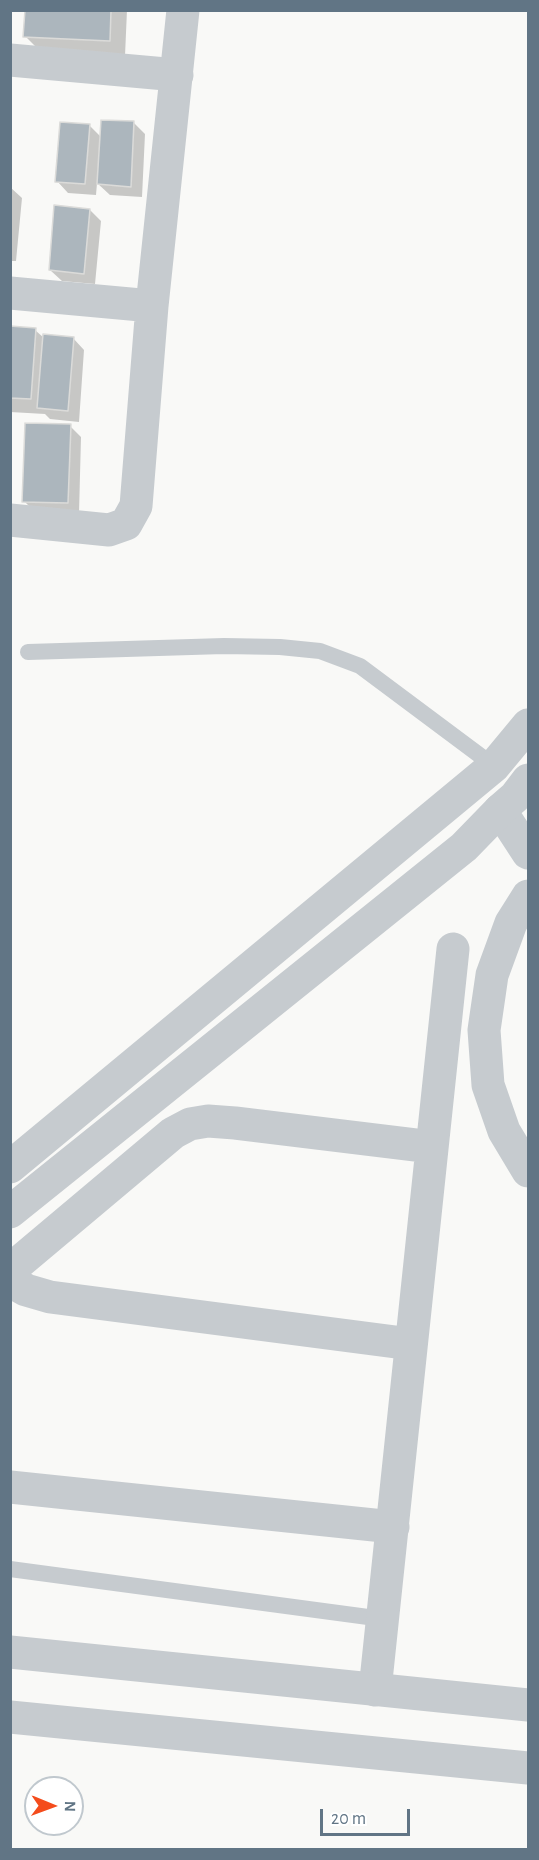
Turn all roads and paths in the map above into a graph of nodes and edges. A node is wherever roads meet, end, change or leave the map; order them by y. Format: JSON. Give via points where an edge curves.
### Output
{"nodes":[{"id":1,"x":183,"y":10,"type":"edge"},
{"id":2,"x":10,"y":60,"type":"edge"},
{"id":3,"x":177,"y":75,"type":"junction"},
{"id":4,"x":10,"y":293,"type":"edge"},
{"id":5,"x":152,"y":306,"type":"junction"},
{"id":6,"x":10,"y":520,"type":"edge"},
{"id":7,"x":28,"y":652,"type":"dead end"},
{"id":8,"x":528,"y":724,"type":"edge"},
{"id":9,"x":494,"y":766,"type":"junction"},
{"id":10,"x":528,"y":780,"type":"edge"},
{"id":11,"x":500,"y":810,"type":"junction"},
{"id":12,"x":528,"y":853,"type":"edge"},
{"id":13,"x":528,"y":896,"type":"edge"},
{"id":14,"x":453,"y":949,"type":"dead end"},
{"id":15,"x":432,"y":1147,"type":"junction"},
{"id":16,"x":10,"y":1167,"type":"edge"},
{"id":17,"x":528,"y":1171,"type":"edge"},
{"id":18,"x":10,"y":1212,"type":"edge"},
{"id":19,"x":10,"y":1270,"type":"edge"},
{"id":20,"x":10,"y":1281,"type":"edge"},
{"id":21,"x":411,"y":1344,"type":"junction"},
{"id":22,"x":10,"y":1487,"type":"edge"},
{"id":23,"x":393,"y":1527,"type":"junction"},
{"id":24,"x":10,"y":1569,"type":"edge"},
{"id":25,"x":383,"y":1619,"type":"junction"},
{"id":26,"x":10,"y":1652,"type":"edge"},
{"id":27,"x":375,"y":1690,"type":"junction"},
{"id":28,"x":528,"y":1705,"type":"edge"},
{"id":29,"x":10,"y":1717,"type":"edge"},
{"id":30,"x":528,"y":1768,"type":"edge"}],
"edges":[{"from":1,"to":3,"type":"street"},
{"from":2,"to":3,"type":"street"},
{"from":3,"to":5,"type":"street"},
{"from":4,"to":5,"type":"street"},
{"from":5,"to":6,"type":"street","via":[[136,506],[126,524],[109,530]]},
{"from":7,"to":9,"type":"lane","via":[[224,646],[320,651],[360,666]]},
{"from":8,"to":9,"type":"street"},
{"from":9,"to":16,"type":"street"},
{"from":10,"to":11,"type":"street"},
{"from":11,"to":12,"type":"street"},
{"from":11,"to":18,"type":"street","via":[[464,847]]},
{"from":13,"to":17,"type":"street","via":[[511,923],[492,975],[484,1030],[488,1085],[504,1131]]},
{"from":14,"to":15,"type":"street"},
{"from":15,"to":19,"type":"street","via":[[235,1123],[190,1124],[173,1133]]},
{"from":15,"to":21,"type":"street"},
{"from":20,"to":21,"type":"street","via":[[50,1297]]},
{"from":21,"to":23,"type":"street"},
{"from":22,"to":23,"type":"street"},
{"from":23,"to":25,"type":"street"},
{"from":24,"to":25,"type":"lane"},
{"from":25,"to":27,"type":"street"},
{"from":26,"to":27,"type":"street"},
{"from":27,"to":28,"type":"street"},
{"from":29,"to":30,"type":"street"}]}
